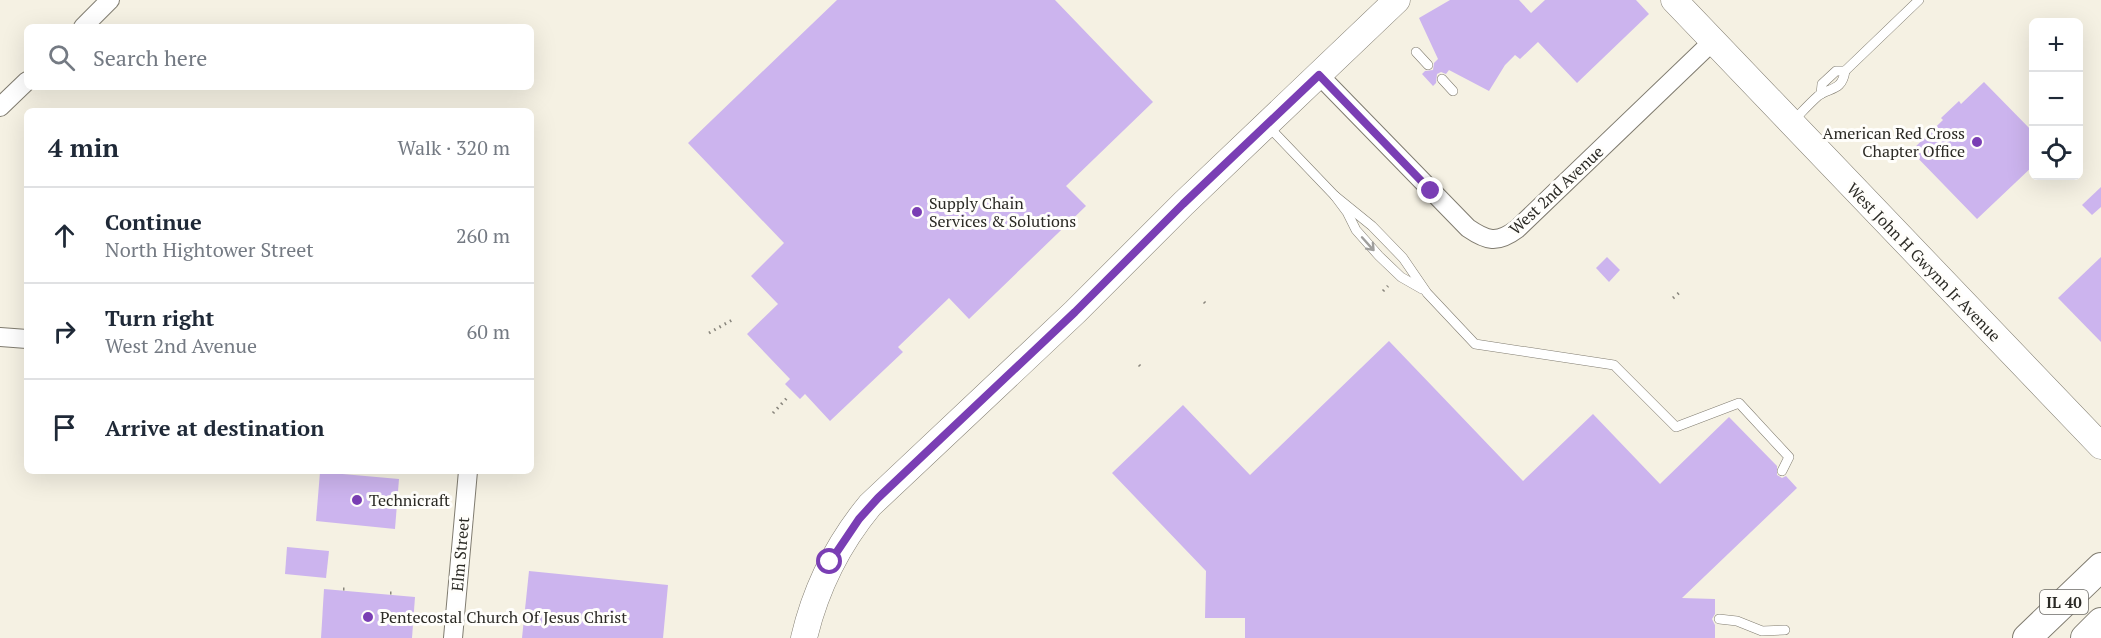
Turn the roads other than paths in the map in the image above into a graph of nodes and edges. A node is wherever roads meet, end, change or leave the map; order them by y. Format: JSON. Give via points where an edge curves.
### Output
{"nodes":[{"id":1,"x":110,"y":0,"type":"edge"},
{"id":2,"x":1397,"y":0,"type":"edge"},
{"id":3,"x":1674,"y":0,"type":"edge"},
{"id":4,"x":1919,"y":0,"type":"edge"},
{"id":5,"x":85,"y":24,"type":"edge"},
{"id":6,"x":1713,"y":42,"type":"junction"},
{"id":7,"x":1416,"y":52,"type":"dead end"},
{"id":8,"x":1428,"y":65,"type":"dead end"},
{"id":9,"x":1319,"y":75,"type":"junction"},
{"id":10,"x":1442,"y":79,"type":"dead end"},
{"id":11,"x":24,"y":84,"type":"edge"},
{"id":12,"x":1453,"y":91,"type":"dead end"},
{"id":13,"x":0,"y":107,"type":"edge"},
{"id":14,"x":1791,"y":123,"type":"junction"},
{"id":15,"x":1267,"y":124,"type":"junction"},
{"id":16,"x":1335,"y":196,"type":"junction"},
{"id":17,"x":1427,"y":293,"type":"junction"},
{"id":18,"x":0,"y":337,"type":"edge"},
{"id":19,"x":24,"y":339,"type":"edge"},
{"id":20,"x":2101,"y":446,"type":"edge"},
{"id":21,"x":1782,"y":471,"type":"dead end"},
{"id":22,"x":468,"y":474,"type":"edge"},
{"id":23,"x":2101,"y":567,"type":"edge"},
{"id":24,"x":1719,"y":619,"type":"dead end"},
{"id":25,"x":2101,"y":623,"type":"edge"},
{"id":26,"x":2031,"y":634,"type":"edge"},
{"id":27,"x":453,"y":638,"type":"edge"},
{"id":28,"x":804,"y":638,"type":"edge"},
{"id":29,"x":1776,"y":638,"type":"edge"},
{"id":30,"x":2085,"y":638,"type":"edge"},
{"id":31,"x":2090,"y":638,"type":"edge"}],
"edges":[{"from":1,"to":5,"type":"street"},
{"from":2,"to":9,"type":"street"},
{"from":3,"to":6,"type":"street","name":"West John H Gwynn Jr Avenue"},
{"from":4,"to":14,"type":"lane","via":[[1845,71],[1836,71],[1822,84],[1821,94]]},
{"from":6,"to":9,"type":"street","name":"West 2nd Avenue","via":[[1517,229],[1496,240],[1483,238],[1467,228]]},
{"from":6,"to":14,"type":"street","name":"West John H Gwynn Jr Avenue"},
{"from":7,"to":8,"type":"lane"},
{"from":9,"to":15,"type":"street"},
{"from":10,"to":12,"type":"lane"},
{"from":11,"to":13,"type":"street"},
{"from":14,"to":20,"type":"street","name":"West John H Gwynn Jr Avenue"},
{"from":15,"to":16,"type":"lane"},
{"from":15,"to":28,"type":"street","via":[[870,505],[830,562]]},
{"from":16,"to":17,"type":"lane","via":[[1404,258]]},
{"from":16,"to":17,"type":"lane","one_way":true,"via":[[1356,230],[1379,256],[1401,277]]},
{"from":17,"to":21,"type":"lane","via":[[1475,344],[1614,364],[1676,427],[1739,403],[1789,457]]},
{"from":18,"to":19,"type":"street"},
{"from":22,"to":27,"type":"street","name":"Elm Street"},
{"from":23,"to":26,"type":"main road","number":"IL 40"},
{"from":24,"to":29,"type":"lane","via":[[1762,631],[1785,630]]},
{"from":25,"to":30,"type":"main road","number":"IL 40"},
{"from":25,"to":31,"type":"main road"}]}
